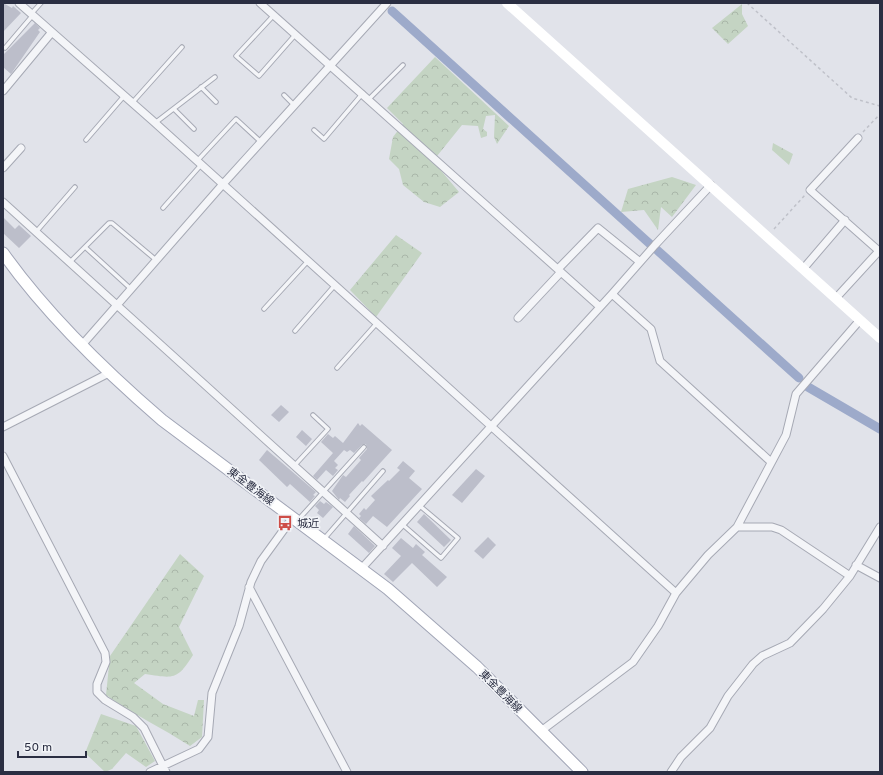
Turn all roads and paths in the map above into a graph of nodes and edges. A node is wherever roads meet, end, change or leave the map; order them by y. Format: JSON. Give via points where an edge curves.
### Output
{"nodes":[{"id":1,"x":19,"y":3,"type":"edge"},
{"id":2,"x":41,"y":3,"type":"edge"},
{"id":3,"x":260,"y":3,"type":"edge"},
{"id":4,"x":387,"y":3,"type":"edge"},
{"id":5,"x":507,"y":3,"type":"edge"},
{"id":6,"x":747,"y":3,"type":"edge"},
{"id":7,"x":32,"y":14,"type":"junction"},
{"id":8,"x":274,"y":15,"type":"junction"},
{"id":9,"x":52,"y":32,"type":"junction"},
{"id":10,"x":296,"y":34,"type":"junction"},
{"id":11,"x":182,"y":47,"type":"dead end"},
{"id":12,"x":5,"y":48,"type":"dead end"},
{"id":13,"x":331,"y":64,"type":"junction"},
{"id":14,"x":403,"y":65,"type":"dead end"},
{"id":15,"x":215,"y":77,"type":"dead end"},
{"id":16,"x":201,"y":87,"type":"junction"},
{"id":17,"x":3,"y":91,"type":"edge"},
{"id":18,"x":363,"y":93,"type":"junction"},
{"id":19,"x":284,"y":95,"type":"dead end"},
{"id":20,"x":124,"y":96,"type":"junction"},
{"id":21,"x":369,"y":99,"type":"junction"},
{"id":22,"x":216,"y":102,"type":"dead end"},
{"id":23,"x":132,"y":103,"type":"junction"},
{"id":24,"x":294,"y":105,"type":"junction"},
{"id":25,"x":880,"y":106,"type":"edge"},
{"id":26,"x":174,"y":108,"type":"junction"},
{"id":27,"x":880,"y":114,"type":"edge"},
{"id":28,"x":155,"y":123,"type":"junction"},
{"id":29,"x":194,"y":129,"type":"dead end"},
{"id":30,"x":314,"y":130,"type":"dead end"},
{"id":31,"x":858,"y":138,"type":"joint"},
{"id":32,"x":86,"y":140,"type":"dead end"},
{"id":33,"x":261,"y":142,"type":"junction"},
{"id":34,"x":21,"y":148,"type":"dead end"},
{"id":35,"x":199,"y":163,"type":"junction"},
{"id":36,"x":3,"y":168,"type":"edge"},
{"id":37,"x":223,"y":184,"type":"junction"},
{"id":38,"x":711,"y":185,"type":"junction"},
{"id":39,"x":75,"y":188,"type":"dead end"},
{"id":40,"x":810,"y":190,"type":"junction"},
{"id":41,"x":3,"y":202,"type":"edge"},
{"id":42,"x":163,"y":208,"type":"dead end"},
{"id":43,"x":845,"y":220,"type":"junction"},
{"id":44,"x":36,"y":232,"type":"junction"},
{"id":45,"x":767,"y":236,"type":"junction"},
{"id":46,"x":85,"y":247,"type":"junction"},
{"id":47,"x":3,"y":252,"type":"edge"},
{"id":48,"x":156,"y":260,"type":"junction"},
{"id":49,"x":308,"y":261,"type":"junction"},
{"id":50,"x":70,"y":262,"type":"junction"},
{"id":51,"x":640,"y":262,"type":"junction"},
{"id":52,"x":803,"y":269,"type":"junction"},
{"id":53,"x":559,"y":270,"type":"junction"},
{"id":54,"x":335,"y":285,"type":"junction"},
{"id":55,"x":131,"y":289,"type":"junction"},
{"id":56,"x":612,"y":294,"type":"junction"},
{"id":57,"x":836,"y":298,"type":"junction"},
{"id":58,"x":117,"y":304,"type":"junction"},
{"id":59,"x":600,"y":307,"type":"junction"},
{"id":60,"x":264,"y":309,"type":"dead end"},
{"id":61,"x":518,"y":318,"type":"dead end"},
{"id":62,"x":860,"y":320,"type":"junction"},
{"id":63,"x":378,"y":323,"type":"junction"},
{"id":64,"x":295,"y":331,"type":"dead end"},
{"id":65,"x":880,"y":338,"type":"edge"},
{"id":66,"x":82,"y":345,"type":"junction"},
{"id":67,"x":338,"y":368,"type":"dead end"},
{"id":68,"x":109,"y":373,"type":"junction"},
{"id":69,"x":313,"y":416,"type":"dead end"},
{"id":70,"x":492,"y":426,"type":"junction"},
{"id":71,"x":3,"y":427,"type":"edge"},
{"id":72,"x":364,"y":447,"type":"dead end"},
{"id":73,"x":3,"y":456,"type":"edge"},
{"id":74,"x":771,"y":462,"type":"junction"},
{"id":75,"x":294,"y":466,"type":"junction"},
{"id":76,"x":383,"y":471,"type":"dead end"},
{"id":77,"x":324,"y":492,"type":"junction"},
{"id":78,"x":420,"y":506,"type":"junction"},
{"id":79,"x":347,"y":513,"type":"junction"},
{"id":80,"x":295,"y":518,"type":"junction"},
{"id":81,"x":402,"y":525,"type":"junction"},
{"id":82,"x":737,"y":527,"type":"junction"},
{"id":83,"x":880,"y":527,"type":"edge"},
{"id":84,"x":324,"y":539,"type":"junction"},
{"id":85,"x":383,"y":546,"type":"junction"},
{"id":86,"x":856,"y":565,"type":"junction"},
{"id":87,"x":362,"y":568,"type":"junction"},
{"id":88,"x":850,"y":576,"type":"junction"},
{"id":89,"x":880,"y":578,"type":"edge"},
{"id":90,"x":249,"y":587,"type":"junction"},
{"id":91,"x":676,"y":593,"type":"junction"},
{"id":92,"x":541,"y":731,"type":"junction"},
{"id":93,"x":164,"y":769,"type":"edge"},
{"id":94,"x":150,"y":772,"type":"edge"},
{"id":95,"x":347,"y":772,"type":"edge"},
{"id":96,"x":582,"y":772,"type":"edge"},
{"id":97,"x":671,"y":772,"type":"edge"}],
"edges":[{"from":1,"to":7,"type":"street"},
{"from":2,"to":7,"type":"lane"},
{"from":3,"to":8,"type":"street"},
{"from":4,"to":13,"type":"street"},
{"from":5,"to":38,"type":"street"},
{"from":6,"to":25,"type":"path","via":[[852,98]]},
{"from":7,"to":9,"type":"street"},
{"from":7,"to":12,"type":"lane"},
{"from":8,"to":10,"type":"street"},
{"from":8,"to":10,"type":"lane","via":[[236,56],[258,76]]},
{"from":9,"to":17,"type":"street"},
{"from":9,"to":20,"type":"street"},
{"from":10,"to":13,"type":"street"},
{"from":11,"to":23,"type":"lane"},
{"from":13,"to":18,"type":"street"},
{"from":13,"to":24,"type":"street"},
{"from":14,"to":21,"type":"lane"},
{"from":15,"to":16,"type":"lane"},
{"from":16,"to":22,"type":"lane"},
{"from":16,"to":26,"type":"lane"},
{"from":18,"to":21,"type":"street"},
{"from":18,"to":30,"type":"lane","via":[[324,139]]},
{"from":19,"to":24,"type":"lane"},
{"from":20,"to":23,"type":"street"},
{"from":20,"to":32,"type":"lane"},
{"from":21,"to":53,"type":"street"},
{"from":23,"to":28,"type":"street"},
{"from":24,"to":33,"type":"street"},
{"from":26,"to":28,"type":"lane"},
{"from":26,"to":29,"type":"lane"},
{"from":27,"to":31,"type":"path"},
{"from":28,"to":35,"type":"street"},
{"from":31,"to":40,"type":"street"},
{"from":33,"to":35,"type":"lane","via":[[236,119]]},
{"from":33,"to":37,"type":"street"},
{"from":34,"to":36,"type":"street"},
{"from":35,"to":37,"type":"street"},
{"from":35,"to":42,"type":"lane"},
{"from":37,"to":48,"type":"street"},
{"from":37,"to":49,"type":"street"},
{"from":38,"to":45,"type":"street"},
{"from":38,"to":51,"type":"street"},
{"from":39,"to":44,"type":"lane"},
{"from":40,"to":43,"type":"street"},
{"from":40,"to":45,"type":"path"},
{"from":41,"to":44,"type":"street"},
{"from":43,"to":52,"type":"street"},
{"from":43,"to":57,"type":"street","via":[[879,250]]},
{"from":44,"to":50,"type":"street"},
{"from":45,"to":52,"type":"street"},
{"from":46,"to":48,"type":"lane","via":[[112,223]]},
{"from":46,"to":50,"type":"lane"},
{"from":46,"to":55,"type":"lane"},
{"from":47,"to":66,"type":"main road","name":"東金豊海線","via":[[43,304]]},
{"from":48,"to":55,"type":"street"},
{"from":49,"to":54,"type":"street"},
{"from":49,"to":60,"type":"lane"},
{"from":50,"to":58,"type":"street"},
{"from":51,"to":53,"type":"street","via":[[598,228]]},
{"from":51,"to":56,"type":"street"},
{"from":52,"to":57,"type":"street"},
{"from":53,"to":59,"type":"street"},
{"from":53,"to":61,"type":"street"},
{"from":54,"to":63,"type":"street"},
{"from":54,"to":64,"type":"lane"},
{"from":55,"to":58,"type":"street"},
{"from":56,"to":59,"type":"street"},
{"from":56,"to":74,"type":"street","via":[[651,329],[660,361]]},
{"from":57,"to":62,"type":"street"},
{"from":58,"to":66,"type":"street"},
{"from":58,"to":75,"type":"street"},
{"from":59,"to":70,"type":"street"},
{"from":62,"to":65,"type":"street"},
{"from":62,"to":74,"type":"street","via":[[796,394],[786,436]]},
{"from":63,"to":67,"type":"lane"},
{"from":63,"to":70,"type":"street"},
{"from":66,"to":68,"type":"main road","name":"東金豊海線"},
{"from":68,"to":71,"type":"street"},
{"from":68,"to":80,"type":"main road","name":"東金豊海線","via":[[162,420]]},
{"from":69,"to":75,"type":"lane","via":[[328,429]]},
{"from":70,"to":78,"type":"street"},
{"from":70,"to":91,"type":"street"},
{"from":72,"to":77,"type":"lane"},
{"from":73,"to":93,"type":"street","via":[[105,653],[106,662],[97,684],[98,692],[105,700],[134,717],[144,728]]},
{"from":74,"to":82,"type":"street"},
{"from":75,"to":77,"type":"street"},
{"from":76,"to":79,"type":"lane"},
{"from":77,"to":79,"type":"street"},
{"from":77,"to":80,"type":"lane"},
{"from":78,"to":81,"type":"street"},
{"from":78,"to":81,"type":"lane","via":[[458,538],[441,558]]},
{"from":79,"to":84,"type":"lane"},
{"from":79,"to":85,"type":"street"},
{"from":80,"to":84,"type":"main road","name":"東金豊海線"},
{"from":80,"to":90,"type":"street","via":[[261,561]]},
{"from":81,"to":85,"type":"street"},
{"from":82,"to":88,"type":"street","via":[[772,527],[781,530]]},
{"from":82,"to":91,"type":"street","via":[[708,555]]},
{"from":83,"to":86,"type":"street"},
{"from":84,"to":87,"type":"main road","name":"東金豊海線"},
{"from":85,"to":87,"type":"street"},
{"from":86,"to":88,"type":"street"},
{"from":86,"to":89,"type":"street"},
{"from":87,"to":92,"type":"main road","name":"東金豊海線","via":[[439,632]]},
{"from":88,"to":97,"type":"street","via":[[790,643],[762,656],[753,664],[728,696],[710,728],[681,757]]},
{"from":90,"to":93,"type":"street","via":[[239,626],[212,693],[208,737],[199,749]]},
{"from":90,"to":95,"type":"street"},
{"from":91,"to":92,"type":"street","via":[[658,626],[633,662]]},
{"from":92,"to":96,"type":"main road","name":"東金豊海線"},
{"from":93,"to":94,"type":"street"}]}
